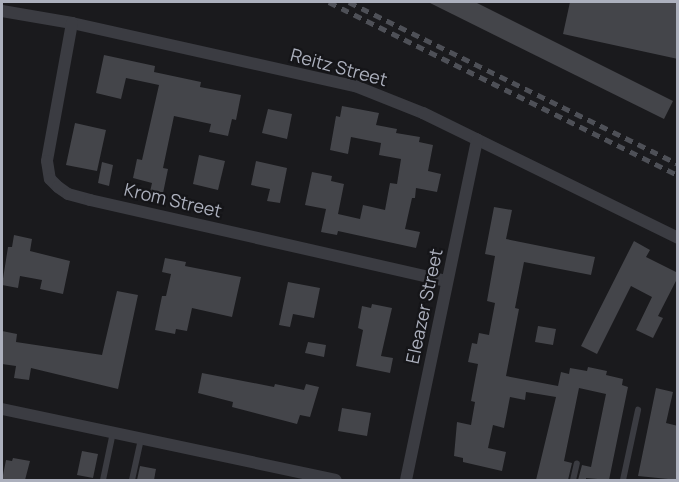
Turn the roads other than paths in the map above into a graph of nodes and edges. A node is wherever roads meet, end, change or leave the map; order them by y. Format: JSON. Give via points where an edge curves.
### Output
{"nodes":[{"id":1,"x":2,"y":11,"type":"edge"},
{"id":2,"x":72,"y":23,"type":"junction"},
{"id":3,"x":477,"y":139,"type":"junction"},
{"id":4,"x":678,"y":238,"type":"edge"},
{"id":5,"x":447,"y":281,"type":"junction"},
{"id":6,"x":2,"y":409,"type":"edge"},
{"id":7,"x":638,"y":410,"type":"dead end"},
{"id":8,"x":113,"y":432,"type":"junction"},
{"id":9,"x":141,"y":438,"type":"junction"},
{"id":10,"x":577,"y":463,"type":"dead end"},
{"id":11,"x":321,"y":479,"type":"edge"},
{"id":12,"x":103,"y":480,"type":"edge"},
{"id":13,"x":132,"y":480,"type":"edge"},
{"id":14,"x":336,"y":480,"type":"edge"},
{"id":15,"x":406,"y":480,"type":"edge"},
{"id":16,"x":573,"y":480,"type":"edge"},
{"id":17,"x":623,"y":480,"type":"edge"}],
"edges":[{"from":1,"to":2,"type":"street","name":"Reitz Street"},
{"from":2,"to":3,"type":"street","name":"Reitz Street","via":[[355,86]]},
{"from":2,"to":5,"type":"street","name":"Krom Street","via":[[47,161],[51,179],[63,190],[90,200]]},
{"from":3,"to":4,"type":"street","name":"Reitz Street"},
{"from":3,"to":5,"type":"street","name":"Eleazer Street"},
{"from":5,"to":15,"type":"street","name":"Eleazer Street"},
{"from":6,"to":8,"type":"street"},
{"from":7,"to":17,"type":"lane"},
{"from":8,"to":9,"type":"street"},
{"from":8,"to":12,"type":"lane"},
{"from":9,"to":11,"type":"street"},
{"from":9,"to":13,"type":"lane"},
{"from":10,"to":16,"type":"lane"},
{"from":11,"to":14,"type":"street"}]}
